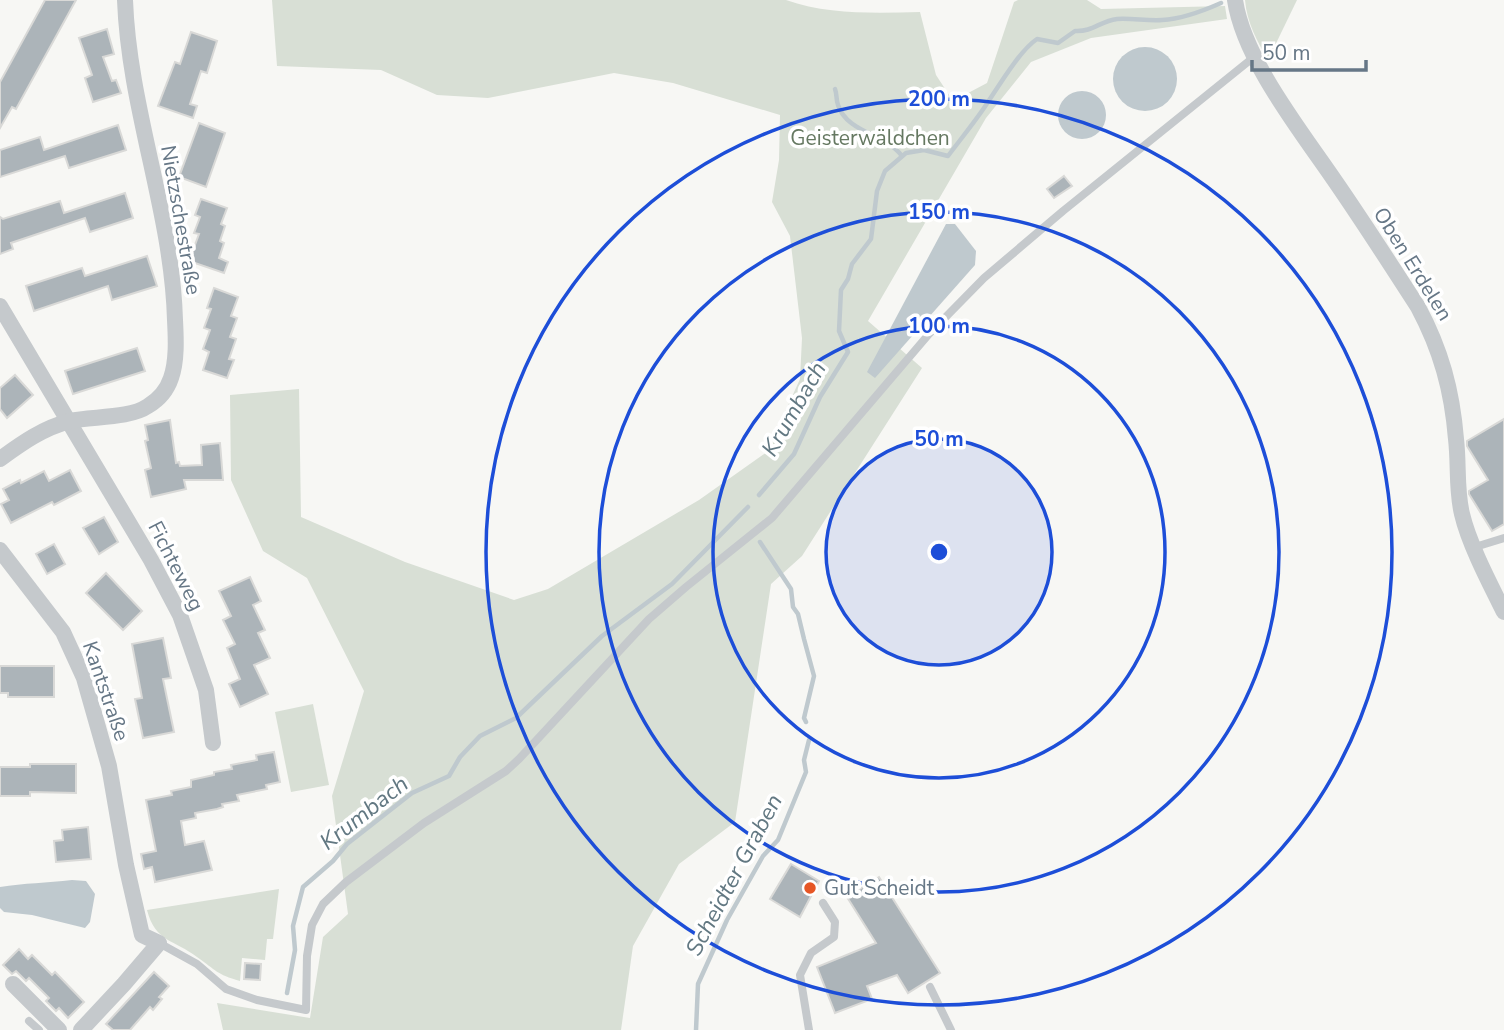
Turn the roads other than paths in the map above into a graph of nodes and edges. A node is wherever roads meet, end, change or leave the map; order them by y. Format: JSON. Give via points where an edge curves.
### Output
{"nodes":[{"id":1,"x":125,"y":0,"type":"edge"},
{"id":2,"x":1235,"y":1,"type":"edge"},
{"id":3,"x":1254,"y":57,"type":"junction"},
{"id":4,"x":0,"y":306,"type":"edge"},
{"id":5,"x":69,"y":421,"type":"junction"},
{"id":6,"x":0,"y":459,"type":"edge"},
{"id":7,"x":1504,"y":538,"type":"edge"},
{"id":8,"x":1475,"y":547,"type":"junction"},
{"id":9,"x":0,"y":550,"type":"edge"},
{"id":10,"x":1504,"y":612,"type":"edge"},
{"id":11,"x":213,"y":743,"type":"dead end"},
{"id":12,"x":822,"y":903,"type":"dead end"},
{"id":13,"x":159,"y":943,"type":"junction"},
{"id":14,"x":13,"y":984,"type":"dead end"},
{"id":15,"x":930,"y":987,"type":"dead end"},
{"id":16,"x":29,"y":1021,"type":"dead end"},
{"id":17,"x":39,"y":1030,"type":"edge"},
{"id":18,"x":59,"y":1030,"type":"edge"},
{"id":19,"x":81,"y":1030,"type":"edge"},
{"id":20,"x":809,"y":1030,"type":"edge"},
{"id":21,"x":951,"y":1030,"type":"edge"}],
"edges":[{"from":1,"to":5,"type":"street","name":"Nietzschestraße","via":[[130,59],[174,289],[172,378],[164,393],[146,408]]},
{"from":2,"to":3,"type":"street","name":"Oben Erdelen"},
{"from":3,"to":8,"type":"street","name":"Oben Erdelen","via":[[1435,339],[1456,438],[1461,511]]},
{"from":3,"to":13,"type":"lane","via":[[984,278],[929,334],[772,518],[649,619],[513,765],[424,822],[323,905],[312,925],[306,1010],[226,989],[197,964]]},
{"from":4,"to":5,"type":"street","name":"Fichteweg"},
{"from":5,"to":6,"type":"street","name":"Nietzschestraße","via":[[36,434]]},
{"from":5,"to":11,"type":"street","name":"Fichteweg","via":[[180,615],[206,690]]},
{"from":7,"to":8,"type":"lane"},
{"from":8,"to":10,"type":"street","name":"Oben Erdelen"},
{"from":9,"to":13,"type":"street","name":"Kantstraße","via":[[63,632],[84,677],[109,766],[142,935]]},
{"from":12,"to":20,"type":"lane","via":[[835,922],[834,937],[811,953],[800,975]]},
{"from":13,"to":19,"type":"street"},
{"from":14,"to":18,"type":"street"},
{"from":15,"to":21,"type":"lane"},
{"from":16,"to":17,"type":"lane"}]}
